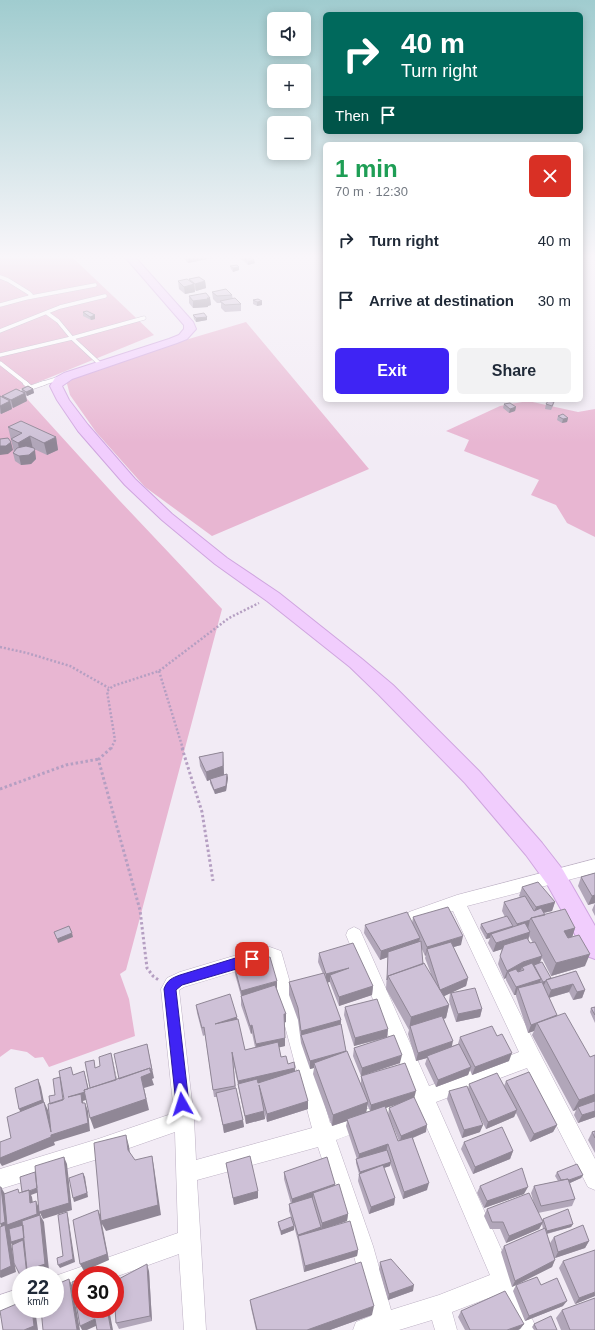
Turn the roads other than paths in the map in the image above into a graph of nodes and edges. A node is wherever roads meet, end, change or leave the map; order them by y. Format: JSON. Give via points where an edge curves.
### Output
{"nodes":[{"id":1,"x":31,"y":319,"type":"edge"},
{"id":2,"x":55,"y":319,"type":"edge"},
{"id":3,"x":140,"y":319,"type":"edge"},
{"id":4,"x":185,"y":319,"type":"edge"},
{"id":5,"x":0,"y":331,"type":"edge"},
{"id":6,"x":72,"y":338,"type":"junction"},
{"id":7,"x":0,"y":355,"type":"edge"},
{"id":8,"x":0,"y":363,"type":"edge"},
{"id":9,"x":100,"y":364,"type":"junction"},
{"id":10,"x":68,"y":376,"type":"junction"},
{"id":11,"x":31,"y":388,"type":"junction"},
{"id":12,"x":21,"y":391,"type":"edge"},
{"id":13,"x":595,"y":866,"type":"edge"},
{"id":14,"x":555,"y":877,"type":"junction"},
{"id":15,"x":457,"y":902,"type":"junction"},
{"id":16,"x":415,"y":917,"type":"edge"},
{"id":17,"x":354,"y":935,"type":"dead end"},
{"id":18,"x":595,"y":948,"type":"edge"},
{"id":19,"x":531,"y":1057,"type":"junction"},
{"id":20,"x":425,"y":1098,"type":"junction"},
{"id":21,"x":184,"y":1119,"type":"junction"},
{"id":22,"x":324,"y":1135,"type":"junction"},
{"id":23,"x":186,"y":1173,"type":"junction"},
{"id":24,"x":0,"y":1178,"type":"edge"},
{"id":25,"x":595,"y":1180,"type":"edge"},
{"id":26,"x":189,"y":1240,"type":"junction"},
{"id":27,"x":115,"y":1266,"type":"edge"},
{"id":28,"x":504,"y":1281,"type":"junction"},
{"id":29,"x":12,"y":1302,"type":"edge"},
{"id":30,"x":0,"y":1306,"type":"edge"},
{"id":31,"x":439,"y":1306,"type":"junction"},
{"id":32,"x":384,"y":1323,"type":"junction"},
{"id":33,"x":195,"y":1330,"type":"edge"},
{"id":34,"x":364,"y":1330,"type":"edge"},
{"id":35,"x":446,"y":1330,"type":"edge"},
{"id":36,"x":526,"y":1330,"type":"edge"}],
"edges":[{"from":1,"to":5,"type":"lane"},
{"from":2,"to":6,"type":"lane"},
{"from":3,"to":6,"type":"lane"},
{"from":4,"to":9,"type":"street","via":[[190,329],[183,337]]},
{"from":6,"to":7,"type":"lane"},
{"from":6,"to":9,"type":"lane"},
{"from":8,"to":11,"type":"lane"},
{"from":9,"to":10,"type":"street"},
{"from":10,"to":11,"type":"lane"},
{"from":10,"to":14,"type":"street","via":[[56,384],[56,389],[83,428],[130,482],[167,517],[221,561],[273,597],[356,663],[472,777]]},
{"from":11,"to":12,"type":"lane"},
{"from":13,"to":14,"type":"street"},
{"from":14,"to":15,"type":"street"},
{"from":14,"to":18,"type":"street"},
{"from":15,"to":16,"type":"street"},
{"from":15,"to":19,"type":"street"},
{"from":17,"to":20,"type":"street"},
{"from":19,"to":20,"type":"street"},
{"from":19,"to":25,"type":"street"},
{"from":20,"to":22,"type":"street"},
{"from":20,"to":28,"type":"street"},
{"from":21,"to":22,"type":"street","via":[[170,989],[180,980],[267,954],[275,957]]},
{"from":21,"to":23,"type":"street"},
{"from":21,"to":24,"type":"street","via":[[98,1149]]},
{"from":22,"to":23,"type":"street"},
{"from":22,"to":32,"type":"street","via":[[362,1246]]},
{"from":23,"to":26,"type":"street"},
{"from":26,"to":27,"type":"street"},
{"from":26,"to":33,"type":"street"},
{"from":28,"to":31,"type":"street"},
{"from":28,"to":36,"type":"street"},
{"from":29,"to":30,"type":"street"},
{"from":31,"to":32,"type":"street"},
{"from":31,"to":35,"type":"street"},
{"from":32,"to":34,"type":"street"}]}
